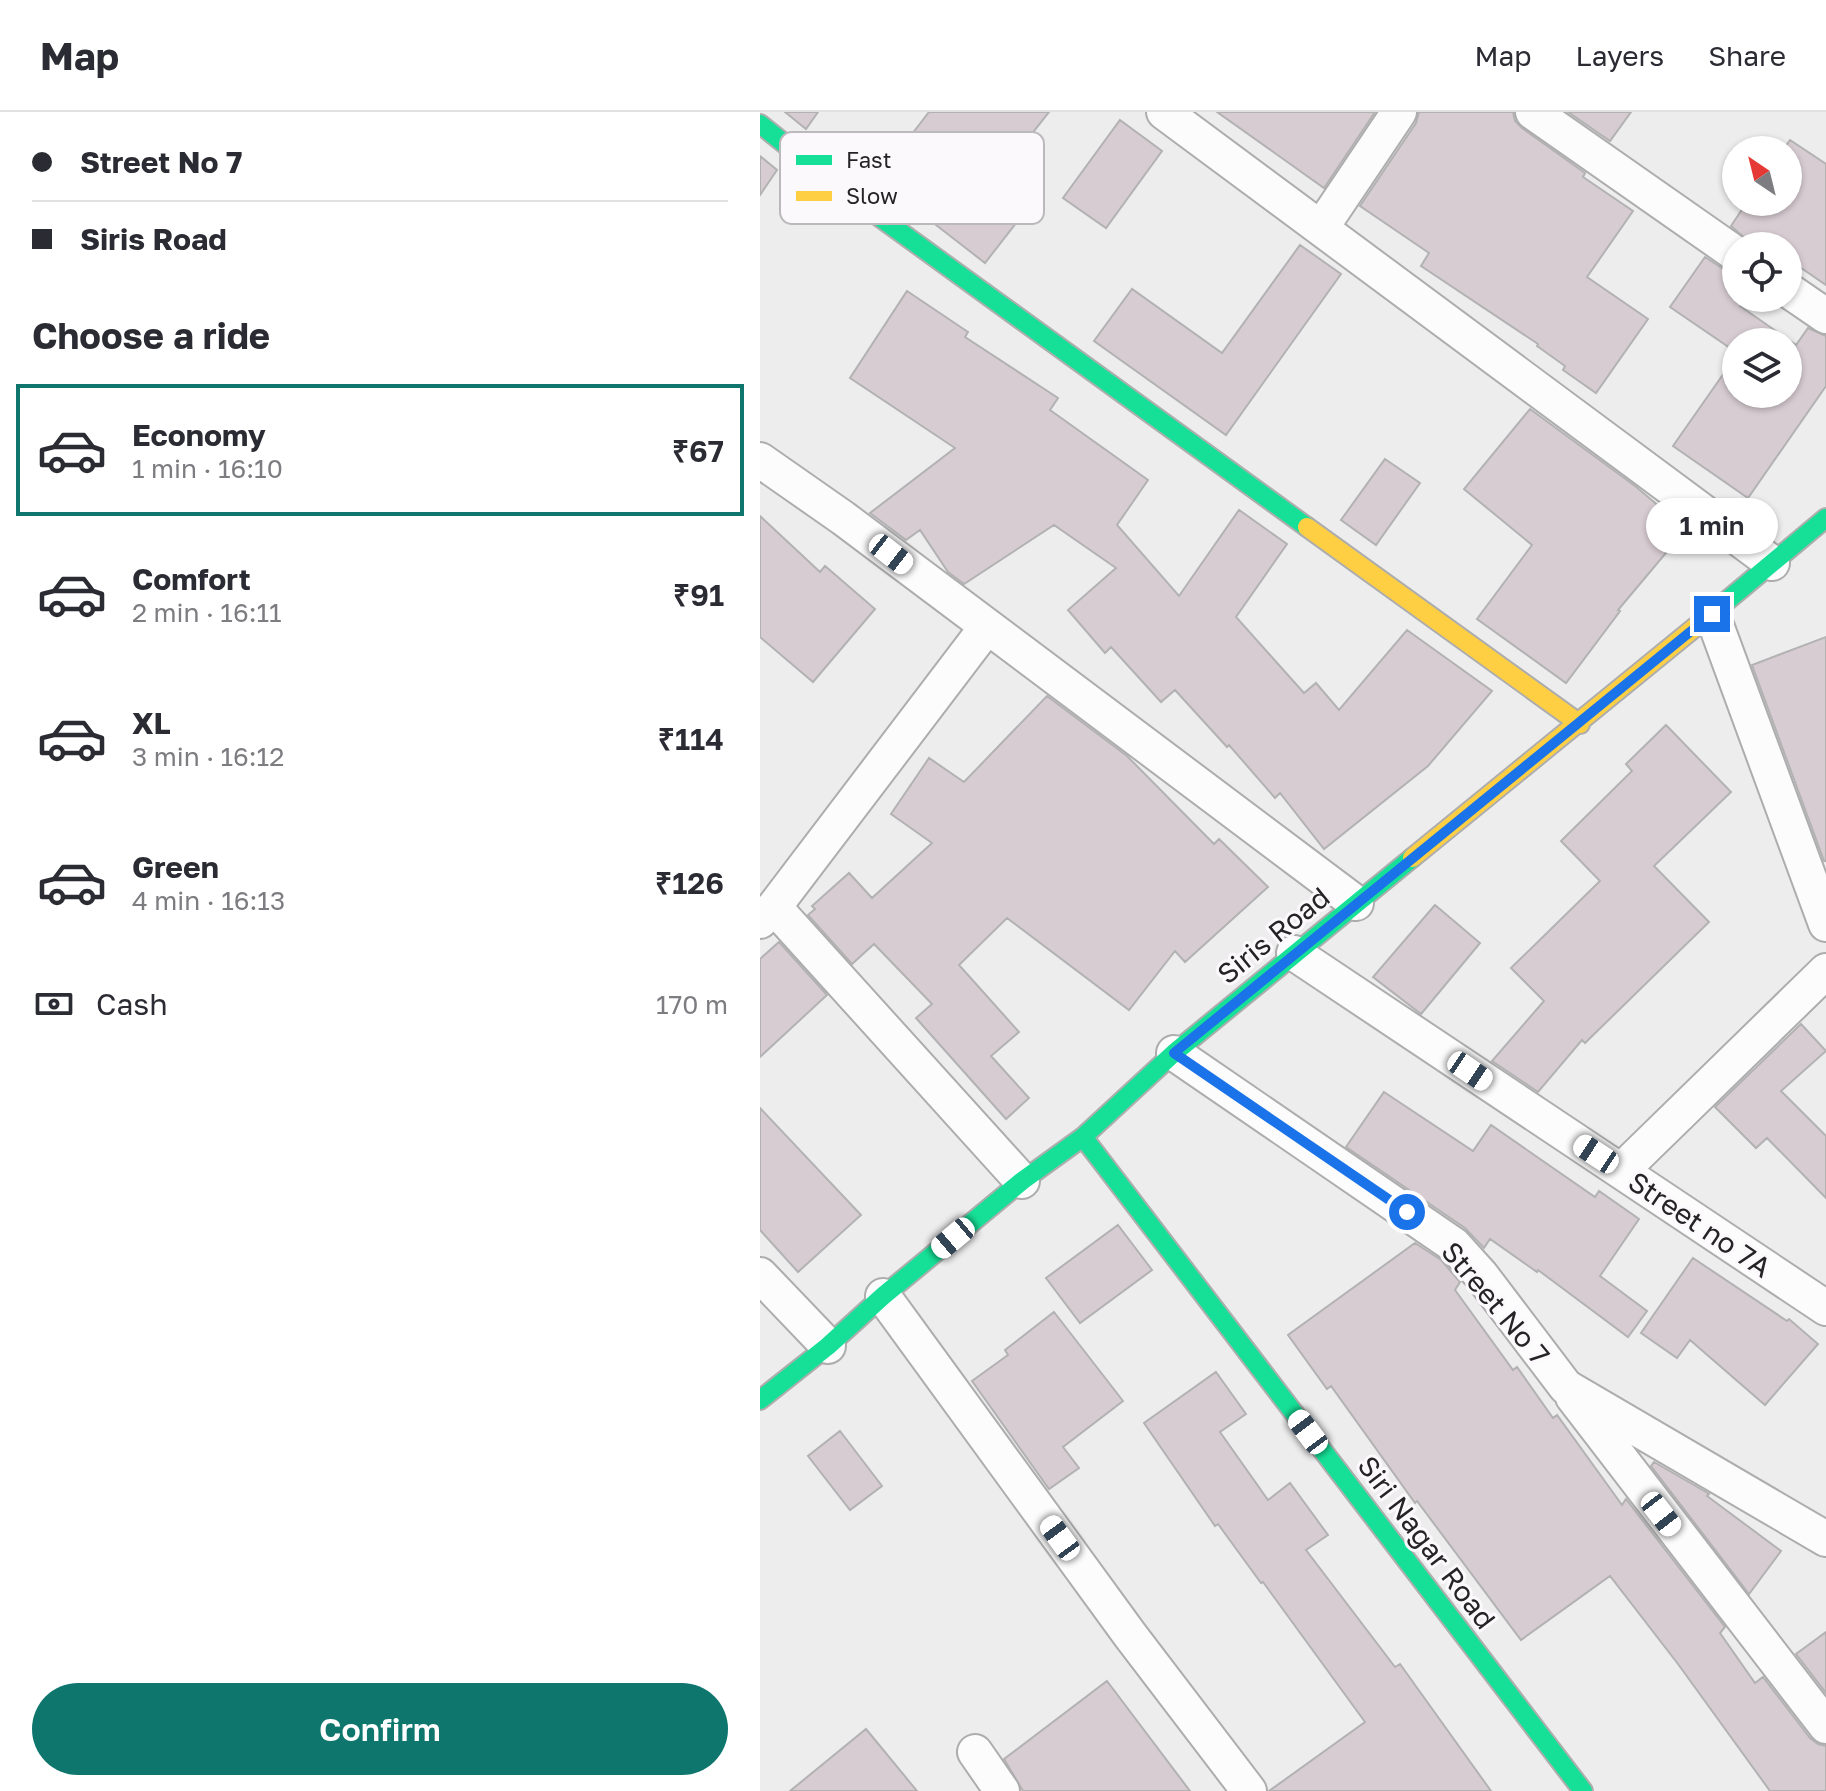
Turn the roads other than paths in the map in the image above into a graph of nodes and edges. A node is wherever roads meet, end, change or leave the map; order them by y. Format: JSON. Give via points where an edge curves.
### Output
{"nodes":[{"id":1,"x":1164,"y":112,"type":"edge"},
{"id":2,"x":1399,"y":112,"type":"edge"},
{"id":3,"x":1533,"y":112,"type":"edge"},
{"id":4,"x":760,"y":124,"type":"edge"},
{"id":5,"x":780,"y":140,"type":"edge"},
{"id":6,"x":889,"y":224,"type":"edge"},
{"id":7,"x":1321,"y":228,"type":"junction"},
{"id":8,"x":1722,"y":244,"type":"edge"},
{"id":9,"x":1802,"y":300,"type":"edge"},
{"id":10,"x":1826,"y":316,"type":"edge"},
{"id":11,"x":760,"y":460,"type":"edge"},
{"id":12,"x":1826,"y":518,"type":"edge"},
{"id":13,"x":1772,"y":563,"type":"junction"},
{"id":14,"x":1712,"y":614,"type":"junction"},
{"id":15,"x":986,"y":628,"type":"junction"},
{"id":16,"x":1580,"y":724,"type":"junction"},
{"id":17,"x":1356,"y":903,"type":"junction"},
{"id":18,"x":767,"y":914,"type":"edge"},
{"id":19,"x":1826,"y":924,"type":"edge"},
{"id":20,"x":1294,"y":953,"type":"junction"},
{"id":21,"x":1826,"y":971,"type":"edge"},
{"id":22,"x":1174,"y":1053,"type":"junction"},
{"id":23,"x":1083,"y":1137,"type":"junction"},
{"id":24,"x":1621,"y":1171,"type":"junction"},
{"id":25,"x":1022,"y":1181,"type":"junction"},
{"id":26,"x":760,"y":1275,"type":"edge"},
{"id":27,"x":883,"y":1296,"type":"junction"},
{"id":28,"x":1826,"y":1308,"type":"edge"},
{"id":29,"x":828,"y":1346,"type":"junction"},
{"id":30,"x":1566,"y":1387,"type":"junction"},
{"id":31,"x":760,"y":1400,"type":"edge"},
{"id":32,"x":1826,"y":1539,"type":"edge"},
{"id":33,"x":1826,"y":1726,"type":"edge"},
{"id":34,"x":975,"y":1752,"type":"dead end"},
{"id":35,"x":1002,"y":1791,"type":"edge"},
{"id":36,"x":1249,"y":1791,"type":"edge"},
{"id":37,"x":1583,"y":1791,"type":"edge"}],
"edges":[{"from":1,"to":7,"type":"street"},
{"from":2,"to":7,"type":"street"},
{"from":3,"to":8,"type":"street"},
{"from":4,"to":5,"type":"street"},
{"from":6,"to":16,"type":"street"},
{"from":7,"to":13,"type":"street"},
{"from":9,"to":10,"type":"street"},
{"from":11,"to":15,"type":"street"},
{"from":12,"to":13,"type":"street","name":"Siris Road"},
{"from":13,"to":14,"type":"street","name":"Siris Road"},
{"from":14,"to":16,"type":"street","name":"Siris Road"},
{"from":14,"to":19,"type":"street"},
{"from":15,"to":17,"type":"street"},
{"from":15,"to":18,"type":"street"},
{"from":16,"to":17,"type":"street","name":"Siris Road"},
{"from":17,"to":20,"type":"street","name":"Siris Road"},
{"from":18,"to":25,"type":"street"},
{"from":20,"to":22,"type":"street","name":"Siris Road"},
{"from":20,"to":24,"type":"street","name":"Street no 7A"},
{"from":21,"to":24,"type":"street"},
{"from":22,"to":23,"type":"street","name":"Siris Road"},
{"from":22,"to":30,"type":"street","name":"Street No 7","via":[[1454,1245]]},
{"from":23,"to":25,"type":"street","name":"Siris Road"},
{"from":23,"to":37,"type":"street","name":"Siri Nagar Road"},
{"from":24,"to":28,"type":"street","name":"Street no 7A"},
{"from":25,"to":27,"type":"street","name":"Siris Road"},
{"from":26,"to":29,"type":"street"},
{"from":27,"to":29,"type":"street","name":"Siris Road"},
{"from":27,"to":36,"type":"street"},
{"from":29,"to":31,"type":"street","name":"Siris Road"},
{"from":30,"to":32,"type":"street","name":"Street No 7"},
{"from":30,"to":33,"type":"street"},
{"from":34,"to":35,"type":"street"}]}
